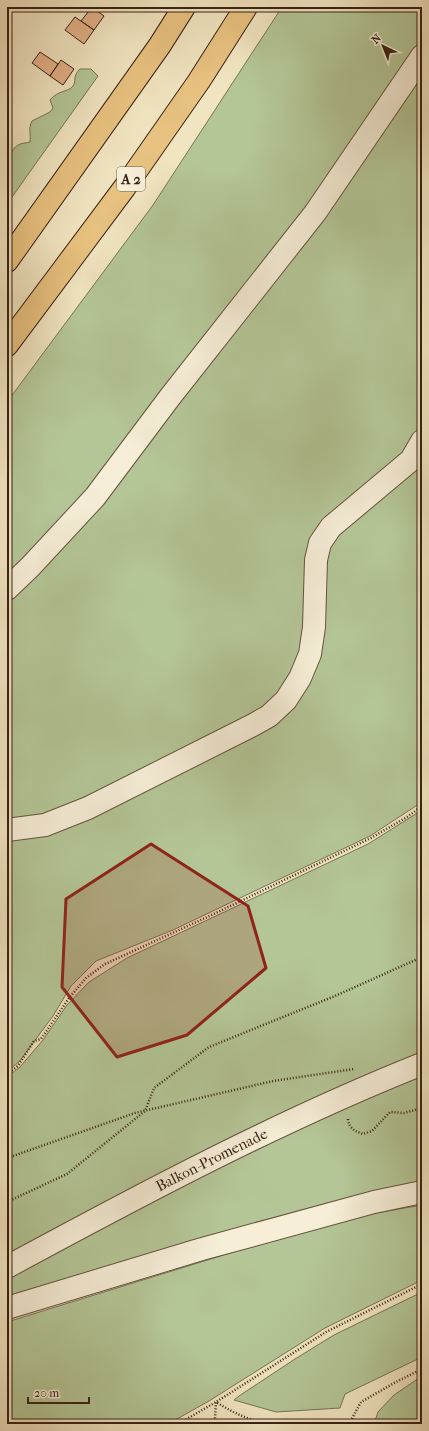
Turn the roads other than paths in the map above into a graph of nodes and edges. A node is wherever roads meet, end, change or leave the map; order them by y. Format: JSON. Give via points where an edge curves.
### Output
{"nodes":[{"id":1,"x":184,"y":7,"type":"edge"},
{"id":2,"x":246,"y":7,"type":"edge"},
{"id":3,"x":422,"y":56,"type":"edge"},
{"id":4,"x":7,"y":261,"type":"edge"},
{"id":5,"x":7,"y":345,"type":"edge"},
{"id":6,"x":422,"y":441,"type":"edge"},
{"id":7,"x":7,"y":589,"type":"edge"},
{"id":8,"x":7,"y":830,"type":"edge"},
{"id":9,"x":422,"y":1064,"type":"edge"},
{"id":10,"x":422,"y":1192,"type":"edge"},
{"id":11,"x":7,"y":1267,"type":"edge"},
{"id":12,"x":7,"y":1308,"type":"edge"}],
"edges":[{"from":1,"to":4,"type":"highway","via":[[160,45]]},
{"from":2,"to":5,"type":"highway","number":"A 2","via":[[199,81],[125,188]]},
{"from":3,"to":7,"type":"lane","via":[[315,213],[95,497]]},
{"from":6,"to":8,"type":"lane","via":[[411,460],[331,527],[320,543],[316,560],[314,627],[310,654],[300,678],[286,700],[269,716],[88,808],[45,825]]},
{"from":9,"to":11,"type":"lane","name":"Balkon-Promenade","via":[[244,1143]]},
{"from":10,"to":12,"type":"lane","via":[[374,1202],[202,1249]]}]}
